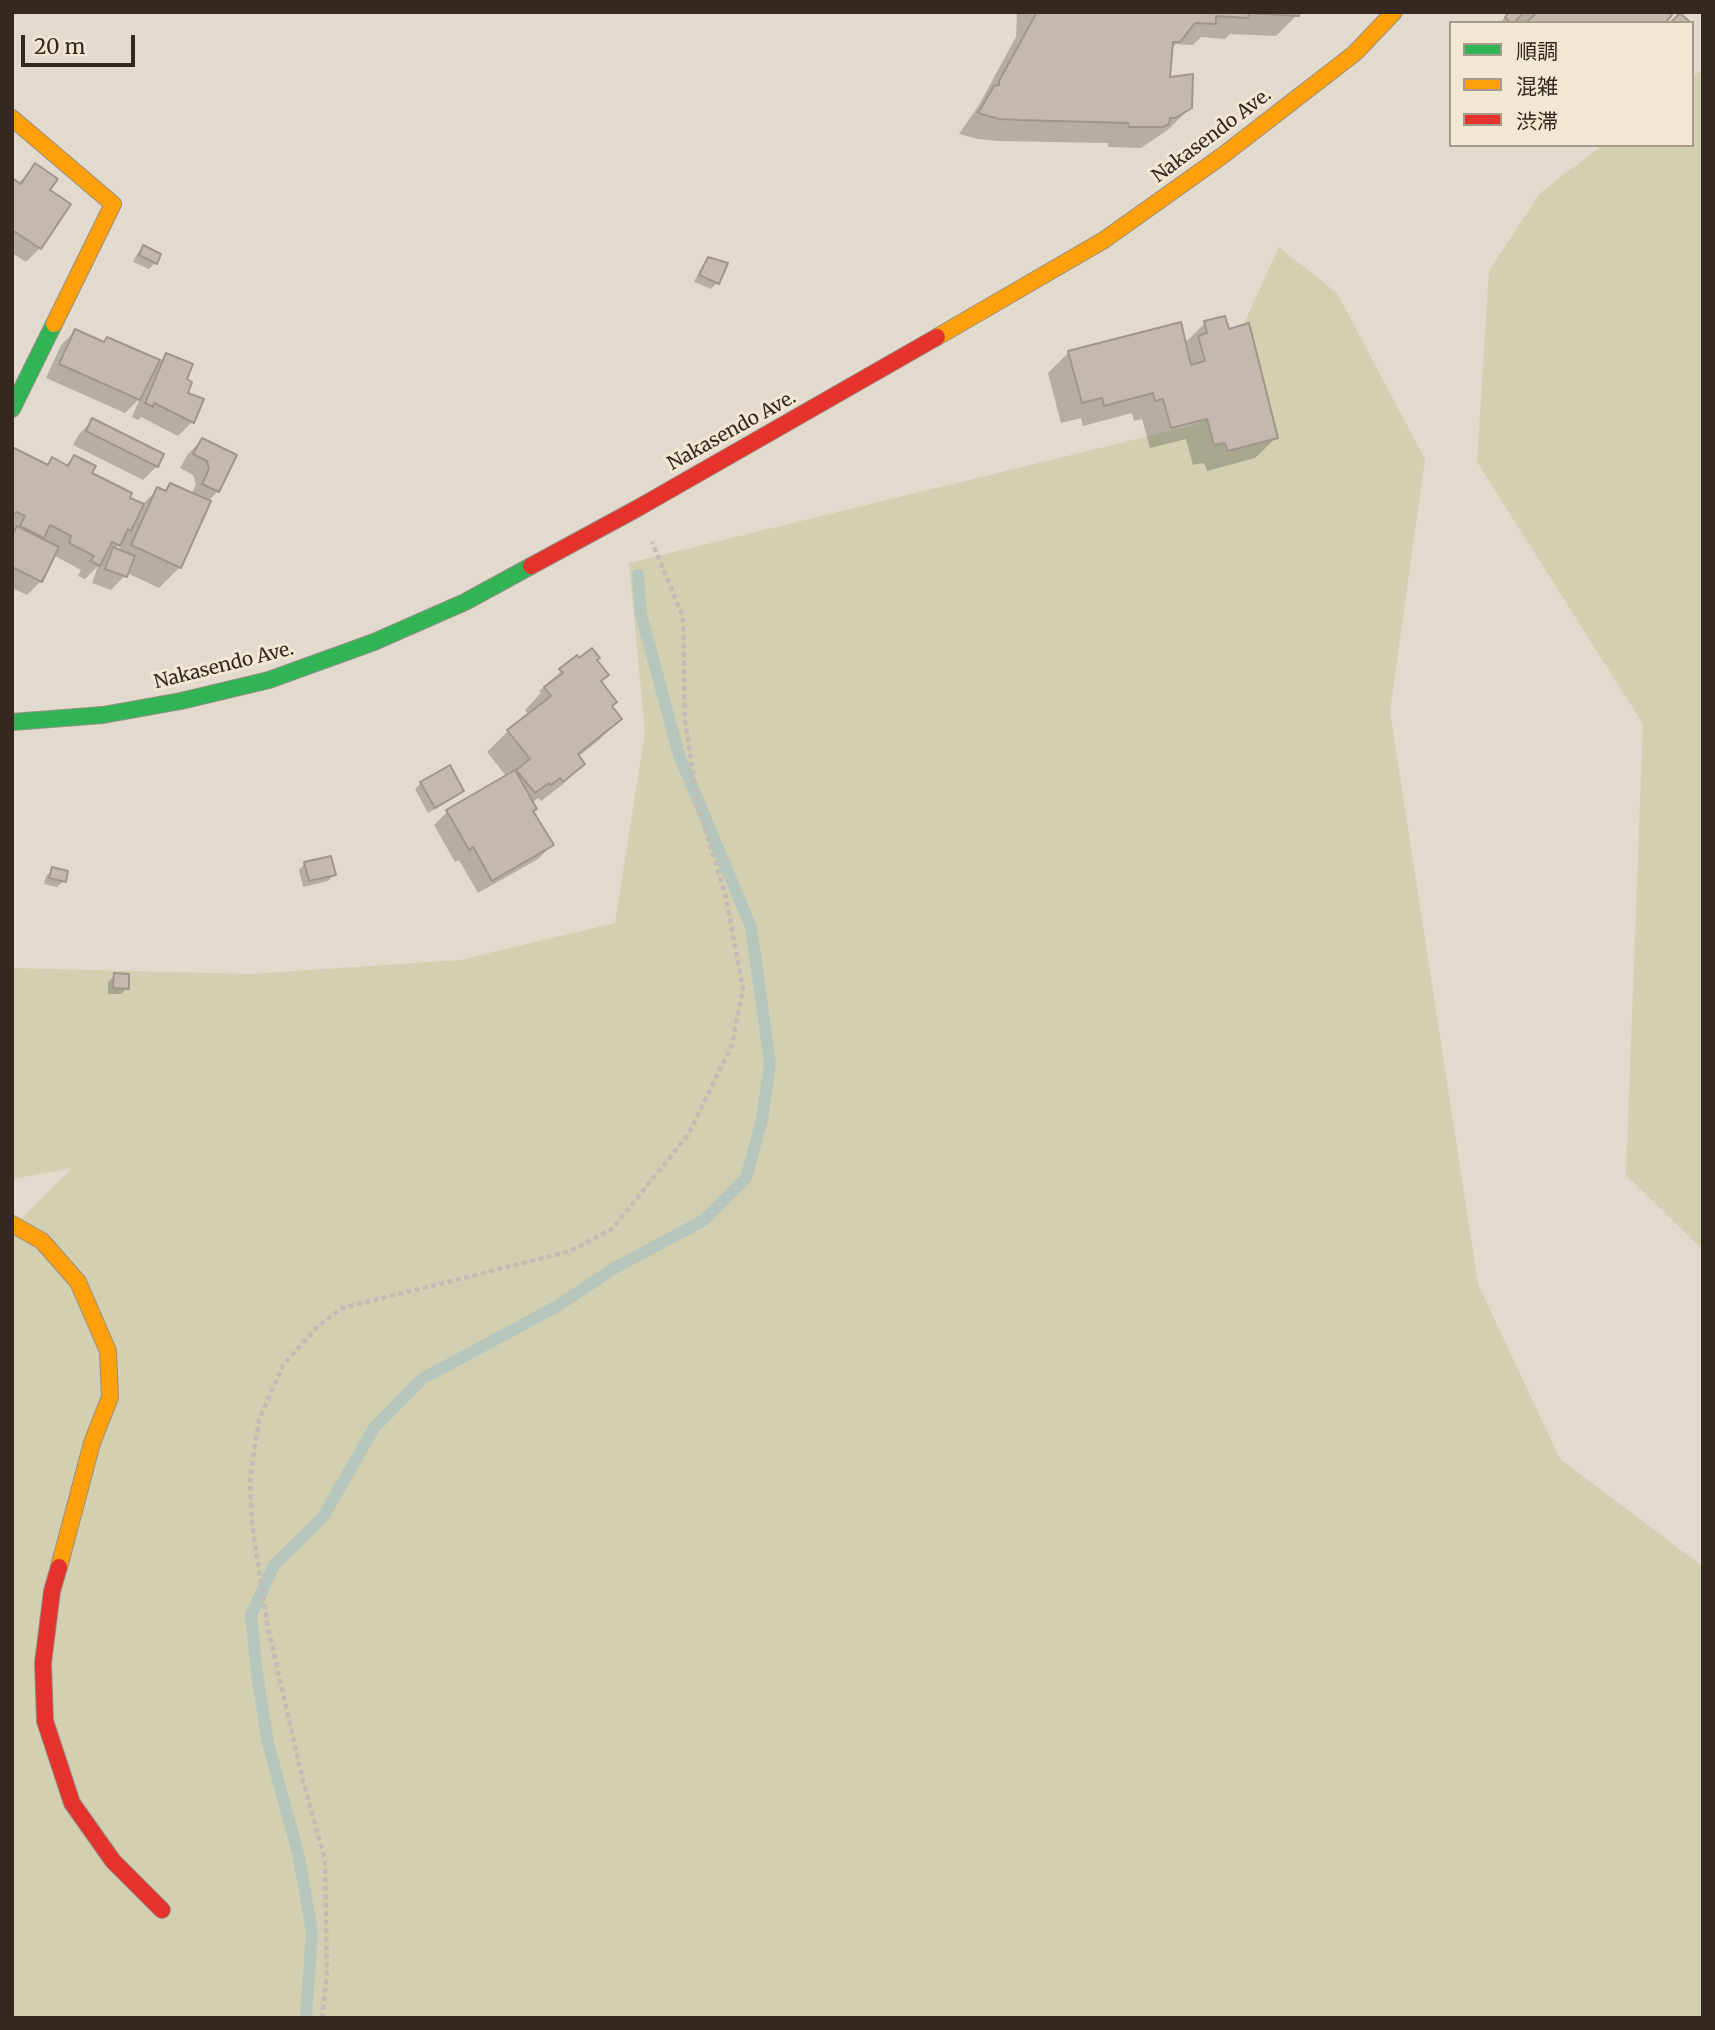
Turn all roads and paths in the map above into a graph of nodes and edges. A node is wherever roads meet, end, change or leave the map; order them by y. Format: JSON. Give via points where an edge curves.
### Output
{"nodes":[{"id":1,"x":1394,"y":12,"type":"edge"},
{"id":2,"x":12,"y":118,"type":"edge"},
{"id":3,"x":12,"y":410,"type":"edge"},
{"id":4,"x":638,"y":508,"type":"junction"},
{"id":5,"x":12,"y":722,"type":"edge"},
{"id":6,"x":12,"y":1224,"type":"edge"},
{"id":7,"x":162,"y":1910,"type":"dead end"},
{"id":8,"x":322,"y":2018,"type":"edge"}],
"edges":[{"from":1,"to":4,"type":"main road","name":"Nakasendo Ave.","via":[[1355,53],[1104,240]]},
{"from":2,"to":3,"type":"main road","via":[[113,204]]},
{"from":4,"to":5,"type":"main road","name":"Nakasendo Ave.","via":[[452,607],[374,642],[269,680],[103,715]]},
{"from":4,"to":8,"type":"path","via":[[683,617],[685,720],[698,805],[726,897],[743,989],[732,1045],[688,1135],[612,1229],[568,1252],[342,1308],[316,1328],[283,1365],[259,1420],[250,1479],[252,1525],[268,1628],[325,1860],[327,1973]]},
{"from":6,"to":7,"type":"main road","via":[[42,1241],[78,1282],[108,1351],[110,1397],[92,1443],[52,1591],[43,1663],[45,1721],[72,1803],[113,1861]]}]}
